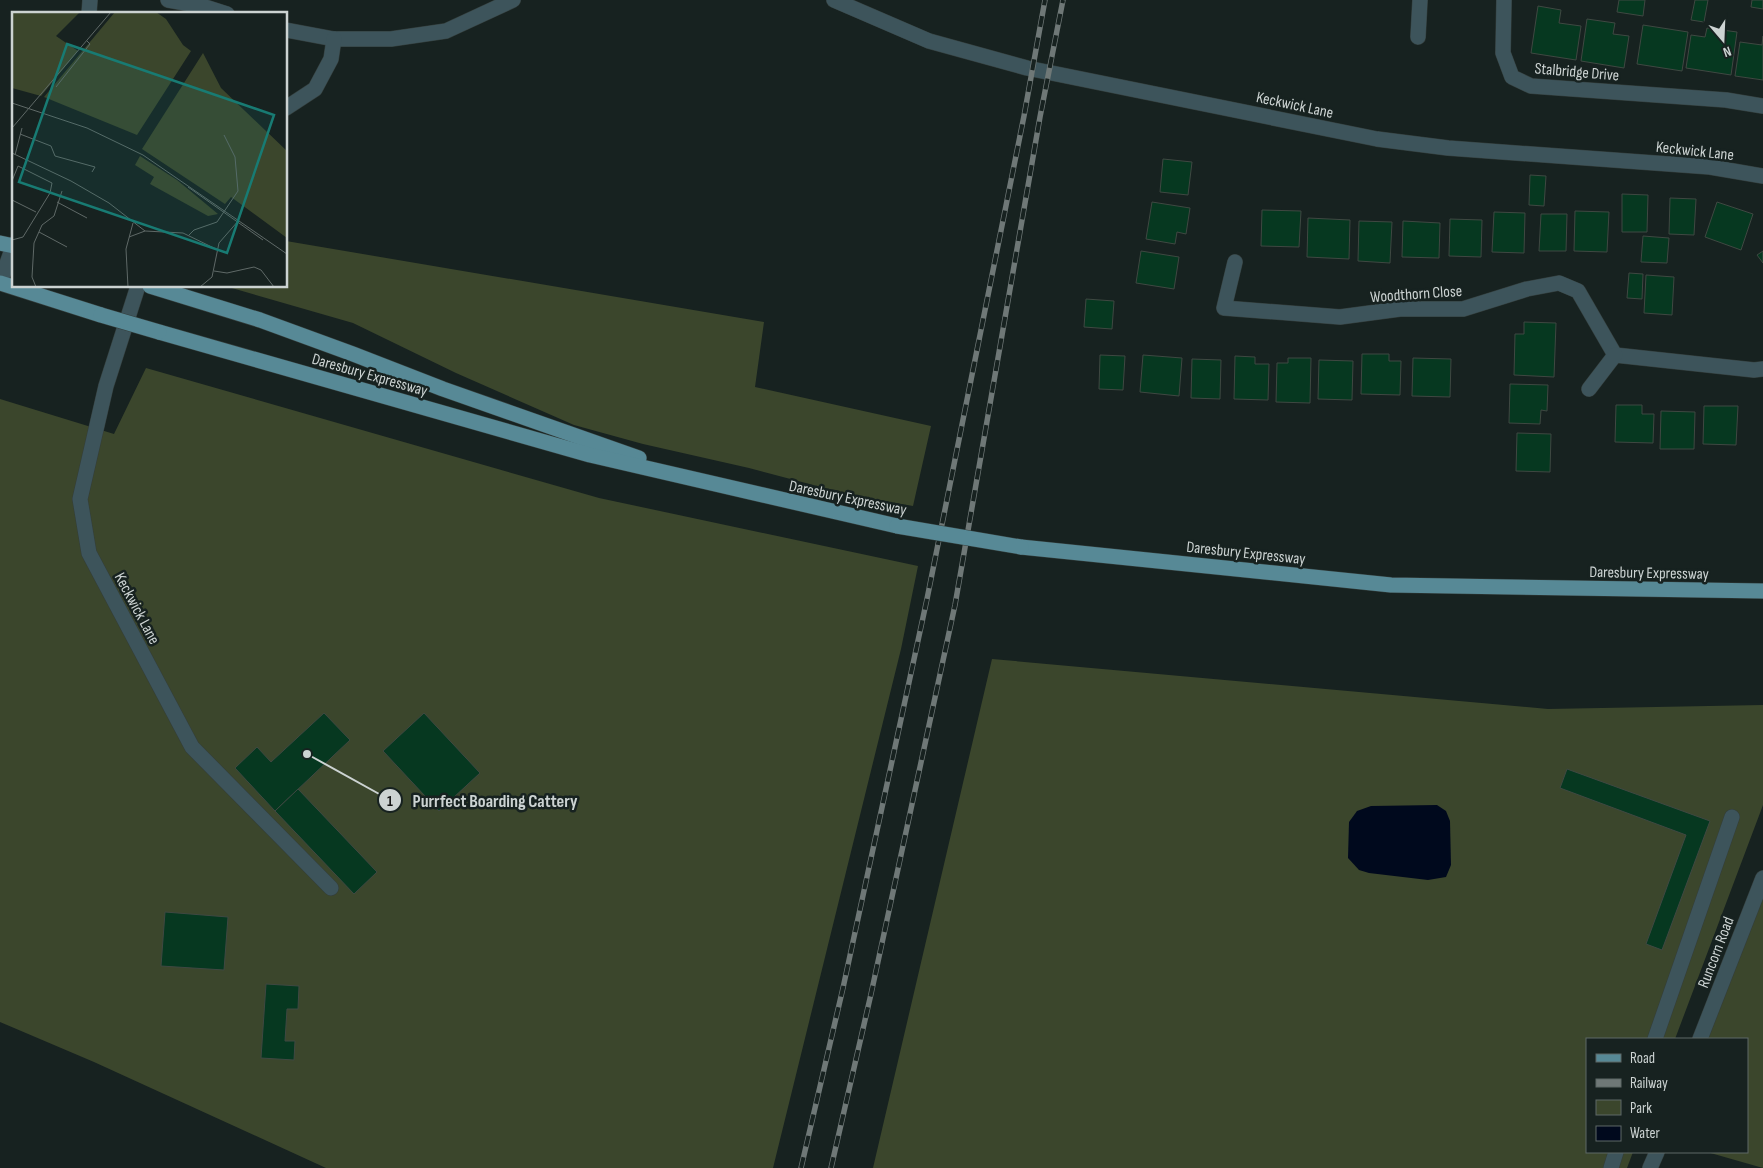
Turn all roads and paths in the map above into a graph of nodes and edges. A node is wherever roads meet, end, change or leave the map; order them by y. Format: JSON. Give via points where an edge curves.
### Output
{"nodes":[{"id":1,"x":168,"y":0,"type":"edge"},
{"id":2,"x":513,"y":0,"type":"edge"},
{"id":3,"x":834,"y":0,"type":"edge"},
{"id":4,"x":1420,"y":0,"type":"edge"},
{"id":5,"x":1504,"y":0,"type":"edge"},
{"id":6,"x":221,"y":12,"type":"edge"},
{"id":7,"x":288,"y":30,"type":"edge"},
{"id":8,"x":1418,"y":37,"type":"dead end"},
{"id":9,"x":334,"y":39,"type":"junction"},
{"id":10,"x":1763,"y":106,"type":"edge"},
{"id":11,"x":288,"y":107,"type":"edge"},
{"id":12,"x":1763,"y":176,"type":"edge"},
{"id":13,"x":10,"y":245,"type":"edge"},
{"id":14,"x":1235,"y":262,"type":"dead end"},
{"id":15,"x":0,"y":283,"type":"edge"},
{"id":16,"x":12,"y":287,"type":"edge"},
{"id":17,"x":16,"y":288,"type":"edge"},
{"id":18,"x":137,"y":288,"type":"edge"},
{"id":19,"x":156,"y":288,"type":"edge"},
{"id":20,"x":1615,"y":355,"type":"junction"},
{"id":21,"x":1763,"y":370,"type":"edge"},
{"id":22,"x":1588,"y":389,"type":"dead end"},
{"id":23,"x":732,"y":489,"type":"junction"},
{"id":24,"x":1763,"y":591,"type":"edge"},
{"id":25,"x":1732,"y":816,"type":"dead end"},
{"id":26,"x":1763,"y":878,"type":"edge"},
{"id":27,"x":331,"y":888,"type":"dead end"},
{"id":28,"x":1655,"y":1038,"type":"edge"},
{"id":29,"x":1700,"y":1038,"type":"edge"},
{"id":30,"x":1616,"y":1153,"type":"edge"},
{"id":31,"x":1657,"y":1153,"type":"edge"},
{"id":32,"x":1611,"y":1168,"type":"edge"},
{"id":33,"x":1650,"y":1168,"type":"edge"}],
"edges":[{"from":1,"to":6,"type":"street"},
{"from":2,"to":9,"type":"street","via":[[446,31],[391,39]]},
{"from":3,"to":12,"type":"street","name":"Keckwick Lane","via":[[929,41],[1027,68],[1377,139],[1448,148],[1710,167]]},
{"from":4,"to":8,"type":"street"},
{"from":5,"to":10,"type":"street","name":"Stalbridge Drive","via":[[1503,53],[1512,77],[1531,86],[1726,100]]},
{"from":7,"to":9,"type":"street"},
{"from":9,"to":11,"type":"street","via":[[331,59],[315,89]]},
{"from":13,"to":15,"type":"street"},
{"from":14,"to":20,"type":"street","name":"Woodthorn Close","via":[[1224,308],[1340,317],[1400,309],[1463,309],[1527,289],[1559,283],[1578,292]]},
{"from":15,"to":16,"type":"main road","name":"Daresbury Expressway","bridge":true},
{"from":17,"to":23,"type":"main road","name":"Daresbury Expressway","bridge":true,"via":[[590,455]]},
{"from":18,"to":27,"type":"street","name":"Keckwick Lane","via":[[106,386],[80,499],[90,553],[192,748]]},
{"from":19,"to":23,"type":"main road","name":"Daresbury Expressway","via":[[260,320],[564,432]]},
{"from":20,"to":21,"type":"street"},
{"from":20,"to":22,"type":"street"},
{"from":23,"to":24,"type":"main road","name":"Daresbury Expressway","bridge":true,"via":[[897,526],[1021,547],[1391,585]]},
{"from":25,"to":28,"type":"street"},
{"from":26,"to":29,"type":"street","name":"Runcorn Road"},
{"from":30,"to":32,"type":"street"},
{"from":31,"to":33,"type":"street"}]}
